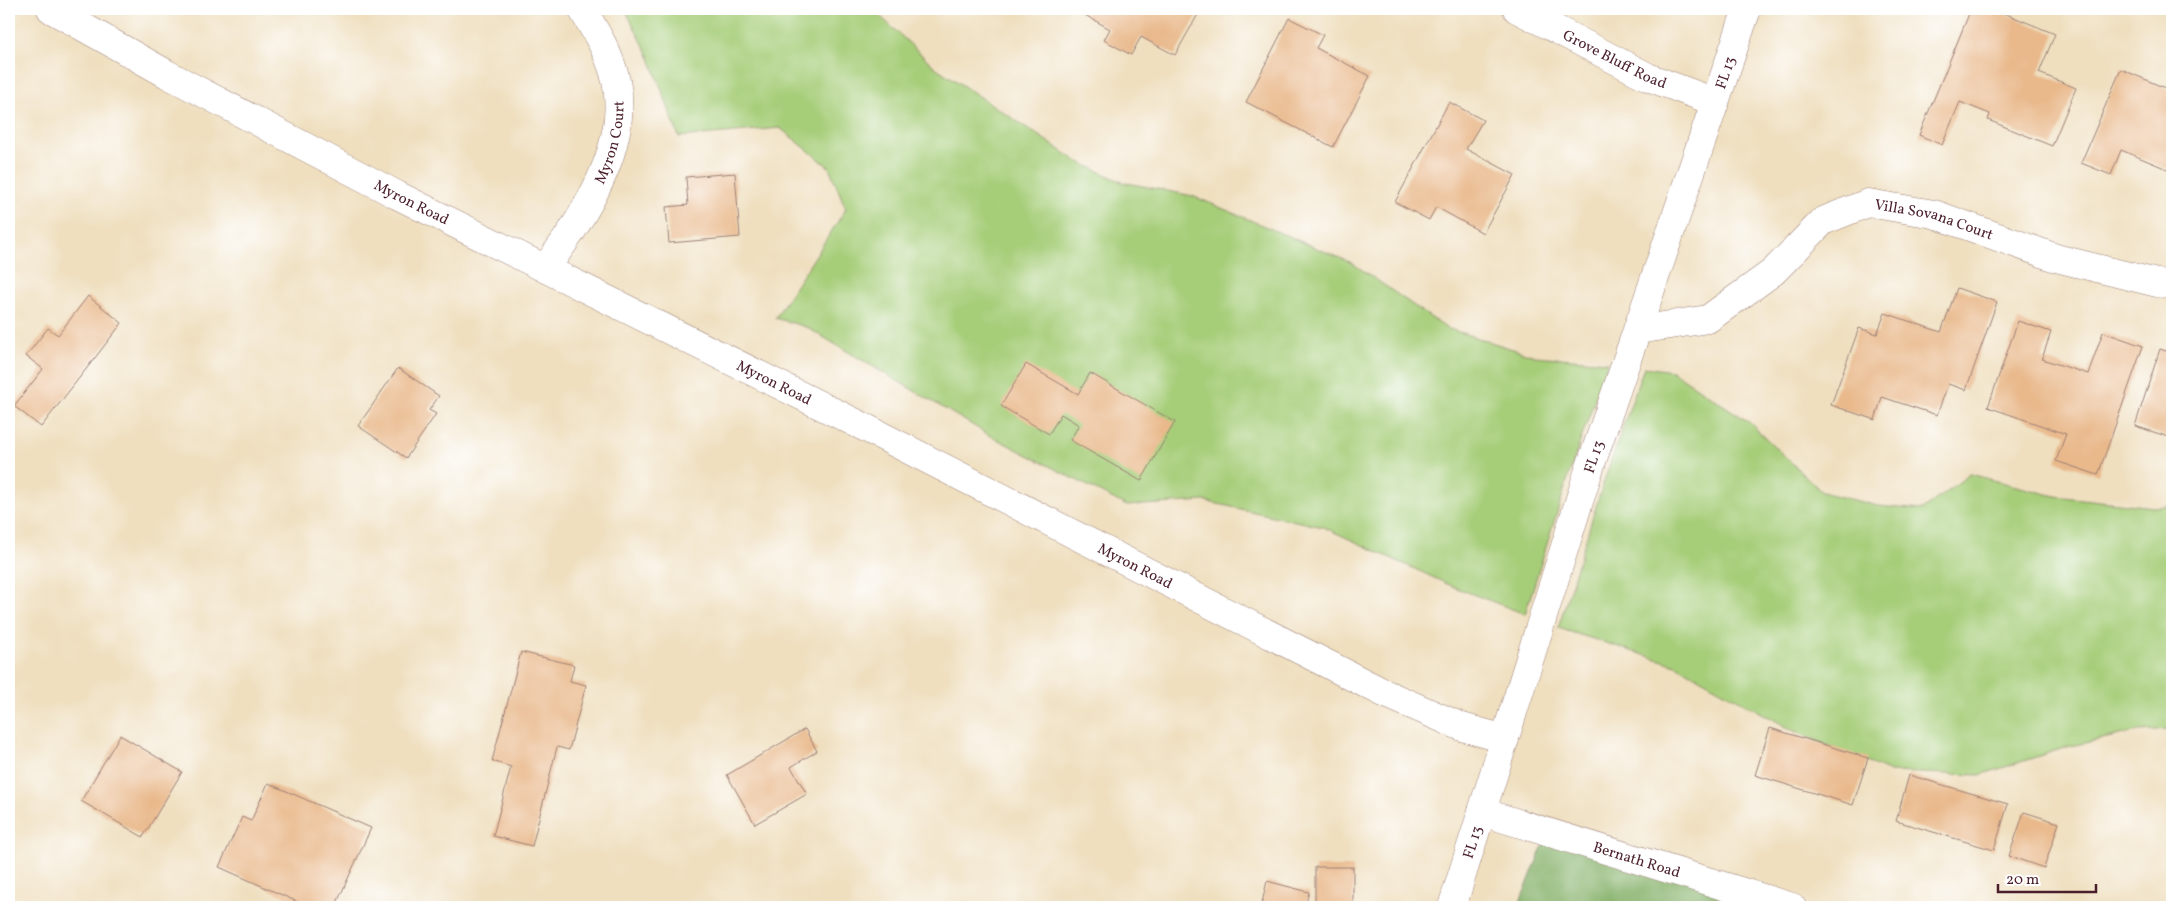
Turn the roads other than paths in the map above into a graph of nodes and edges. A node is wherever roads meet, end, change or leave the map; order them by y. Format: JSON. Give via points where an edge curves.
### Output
{"nodes":[{"id":1,"x":51,"y":9,"type":"edge"},
{"id":2,"x":582,"y":9,"type":"edge"},
{"id":3,"x":1516,"y":9,"type":"edge"},
{"id":4,"x":1747,"y":9,"type":"edge"},
{"id":5,"x":1715,"y":102,"type":"junction"},
{"id":6,"x":546,"y":267,"type":"junction"},
{"id":7,"x":2172,"y":284,"type":"edge"},
{"id":8,"x":1638,"y":330,"type":"junction"},
{"id":9,"x":1504,"y":739,"type":"junction"},
{"id":10,"x":1482,"y":812,"type":"junction"},
{"id":11,"x":1452,"y":907,"type":"edge"},
{"id":12,"x":1792,"y":907,"type":"edge"}],
"edges":[{"from":1,"to":6,"type":"street","name":"Myron Road","via":[[397,195]]},
{"from":2,"to":6,"type":"street","name":"Myron Court","via":[[606,49],[616,82],[618,117],[596,189],[570,236]]},
{"from":3,"to":5,"type":"street","name":"Grove Bluff Road","via":[[1648,77]]},
{"from":4,"to":5,"type":"street","name":"FL 13"},
{"from":5,"to":8,"type":"street","name":"FL 13"},
{"from":6,"to":9,"type":"street","name":"Myron Road","via":[[1384,693],[1462,727]]},
{"from":7,"to":8,"type":"street","name":"Villa Sovana Court","via":[[2056,258],[1934,214],[1868,203],[1823,221],[1773,272],[1708,319]]},
{"from":8,"to":9,"type":"street","name":"FL 13","via":[[1588,473]]},
{"from":9,"to":10,"type":"street","name":"FL 13"},
{"from":10,"to":11,"type":"street","name":"FL 13"},
{"from":10,"to":12,"type":"street","name":"Bernath Road"}]}
